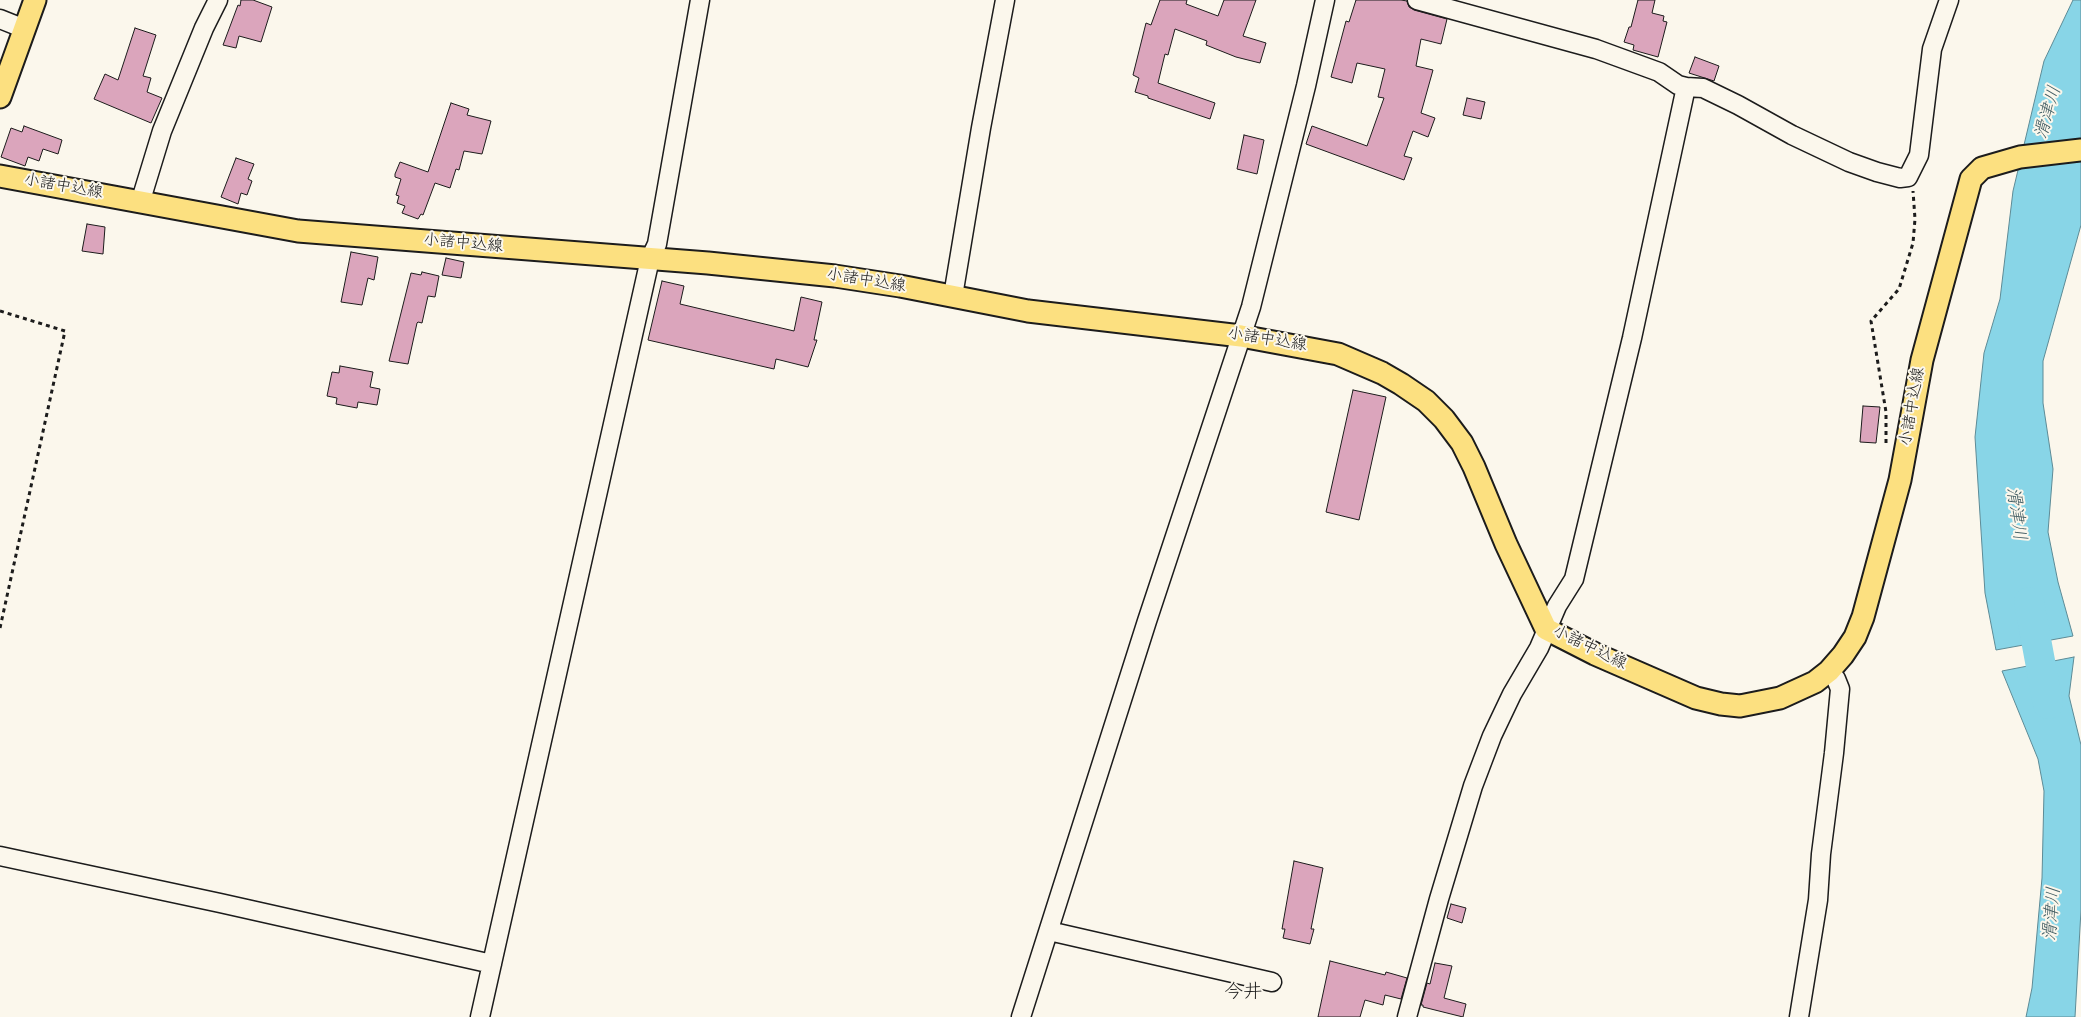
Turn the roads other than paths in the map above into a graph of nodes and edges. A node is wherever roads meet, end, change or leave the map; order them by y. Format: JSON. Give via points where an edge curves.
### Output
{"nodes":[{"id":1,"x":35,"y":0,"type":"edge"},
{"id":2,"x":218,"y":0,"type":"edge"},
{"id":3,"x":700,"y":0,"type":"edge"},
{"id":4,"x":1005,"y":0,"type":"edge"},
{"id":5,"x":1325,"y":0,"type":"edge"},
{"id":6,"x":1417,"y":0,"type":"edge"},
{"id":7,"x":1949,"y":0,"type":"edge"},
{"id":8,"x":0,"y":19,"type":"edge"},
{"id":9,"x":25,"y":28,"type":"junction"},
{"id":10,"x":1686,"y":87,"type":"junction"},
{"id":11,"x":0,"y":97,"type":"edge"},
{"id":12,"x":2081,"y":150,"type":"edge"},
{"id":13,"x":0,"y":176,"type":"edge"},
{"id":14,"x":140,"y":203,"type":"junction"},
{"id":15,"x":650,"y":260,"type":"junction"},
{"id":16,"x":953,"y":296,"type":"junction"},
{"id":17,"x":1241,"y":336,"type":"junction"},
{"id":18,"x":1546,"y":630,"type":"junction"},
{"id":19,"x":1829,"y":671,"type":"junction"},
{"id":20,"x":0,"y":856,"type":"edge"},
{"id":21,"x":1049,"y":931,"type":"junction"},
{"id":22,"x":492,"y":964,"type":"junction"},
{"id":23,"x":1272,"y":982,"type":"dead end"},
{"id":24,"x":480,"y":1017,"type":"edge"},
{"id":25,"x":1021,"y":1017,"type":"edge"},
{"id":26,"x":1407,"y":1017,"type":"edge"},
{"id":27,"x":1799,"y":1017,"type":"edge"}],
"edges":[{"from":1,"to":9,"type":"main road"},
{"from":2,"to":14,"type":"street","via":[[162,131]]},
{"from":3,"to":15,"type":"street","via":[[657,244]]},
{"from":4,"to":16,"type":"street"},
{"from":5,"to":17,"type":"street","via":[[1251,307]]},
{"from":6,"to":10,"type":"street","via":[[1596,49],[1659,72]]},
{"from":7,"to":10,"type":"street","via":[[1932,49],[1919,155],[1908,177],[1900,178],[1849,162],[1703,88]]},
{"from":8,"to":9,"type":"street"},
{"from":9,"to":11,"type":"main road"},
{"from":10,"to":18,"type":"street","via":[[1632,338],[1574,579]]},
{"from":12,"to":19,"type":"main road","name":"小諸中込線","via":[[2020,157],[1989,165],[1976,173],[1968,189],[1922,360],[1900,480],[1863,617],[1855,638]]},
{"from":13,"to":14,"type":"main road","name":"小諸中込線"},
{"from":14,"to":15,"type":"main road","name":"小諸中込線","via":[[298,231]]},
{"from":15,"to":16,"type":"main road","name":"小諸中込線","via":[[835,276]]},
{"from":15,"to":22,"type":"street"},
{"from":16,"to":17,"type":"main road","name":"小諸中込線","via":[[1077,318]]},
{"from":17,"to":18,"type":"main road","name":"小諸中込線","via":[[1338,354],[1382,373],[1426,401],[1462,444]]},
{"from":17,"to":21,"type":"street"},
{"from":18,"to":19,"type":"main road","name":"小諸中込線","via":[[1696,698],[1721,704],[1740,706],[1780,698],[1815,682]]},
{"from":18,"to":26,"type":"street","via":[[1492,736],[1473,786]]},
{"from":19,"to":27,"type":"street","via":[[1840,689],[1818,900]]},
{"from":20,"to":22,"type":"street"},
{"from":21,"to":23,"type":"street"},
{"from":21,"to":25,"type":"street"},
{"from":22,"to":24,"type":"street"}]}
